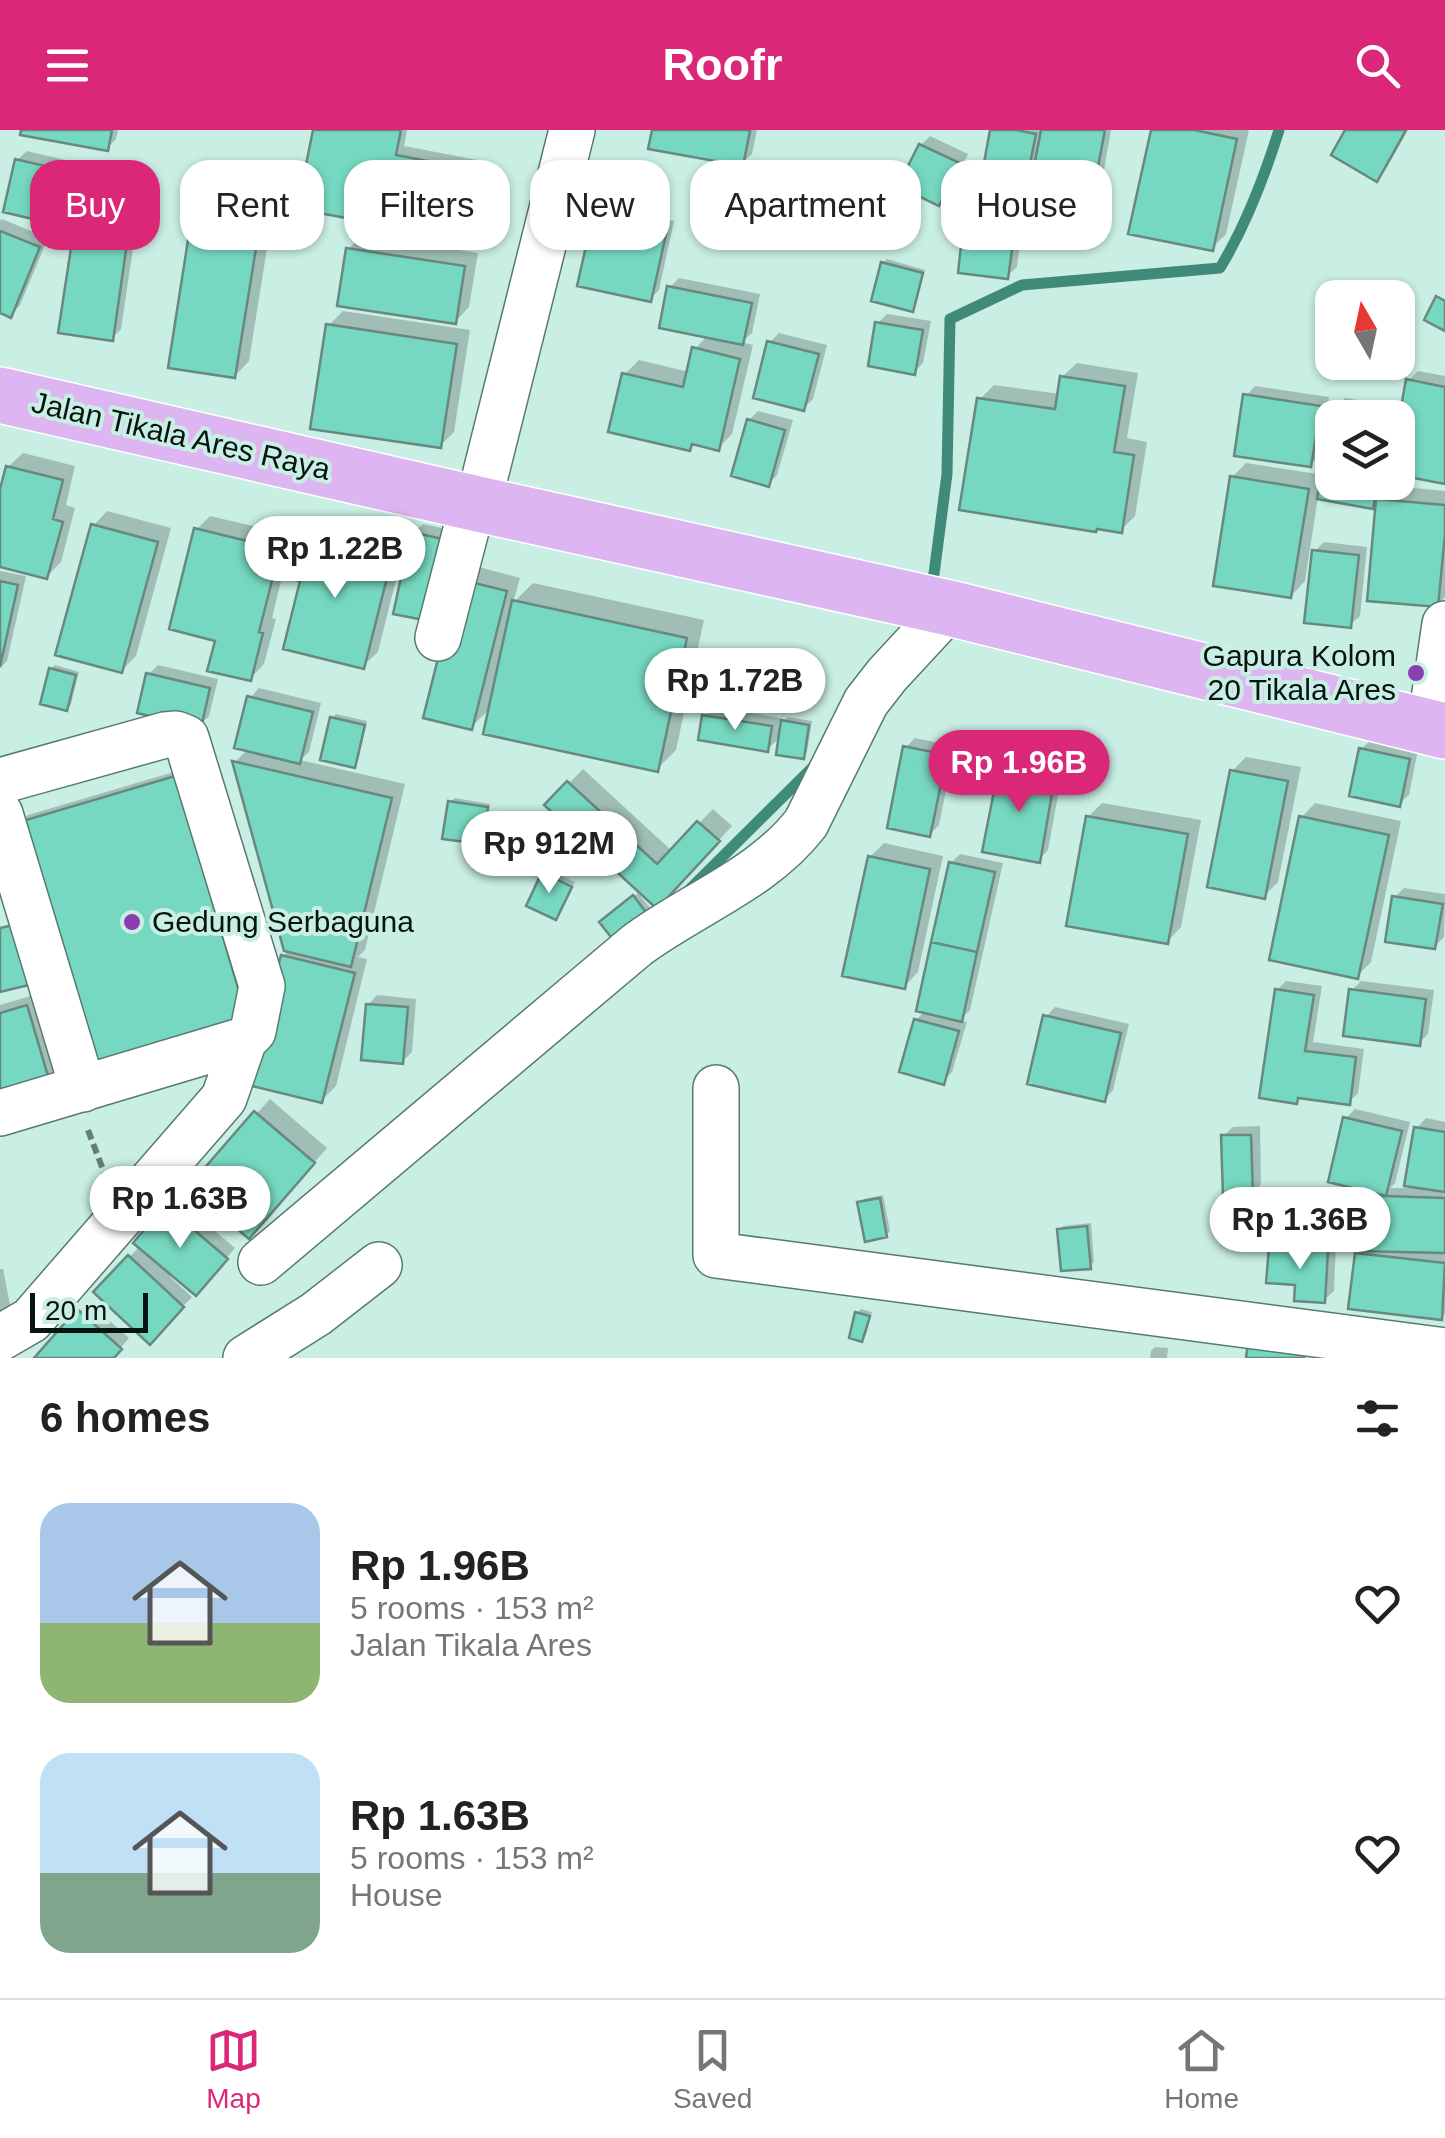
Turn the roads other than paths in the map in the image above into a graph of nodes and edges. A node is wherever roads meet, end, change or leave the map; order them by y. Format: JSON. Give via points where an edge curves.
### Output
{"nodes":[{"id":1,"x":572,"y":130,"type":"edge"},
{"id":2,"x":0,"y":394,"type":"edge"},
{"id":3,"x":475,"y":504,"type":"junction"},
{"id":4,"x":945,"y":607,"type":"junction"},
{"id":5,"x":1445,"y":624,"type":"edge"},
{"id":6,"x":438,"y":638,"type":"dead end"},
{"id":7,"x":1438,"y":729,"type":"edge"},
{"id":8,"x":0,"y":780,"type":"edge"},
{"id":9,"x":0,"y":814,"type":"edge"},
{"id":10,"x":244,"y":1040,"type":"junction"},
{"id":11,"x":716,"y":1088,"type":"dead end"},
{"id":12,"x":79,"y":1090,"type":"junction"},
{"id":13,"x":0,"y":1113,"type":"edge"},
{"id":14,"x":261,"y":1262,"type":"dead end"},
{"id":15,"x":379,"y":1266,"type":"dead end"},
{"id":16,"x":0,"y":1338,"type":"edge"},
{"id":17,"x":1445,"y":1350,"type":"edge"},
{"id":18,"x":246,"y":1358,"type":"edge"}],
"edges":[{"from":1,"to":3,"type":"street"},
{"from":2,"to":3,"type":"main road","name":"Jalan Tikala Ares Raya"},
{"from":3,"to":4,"type":"main road","name":"Jalan Tikala Ares Raya"},
{"from":3,"to":6,"type":"street"},
{"from":4,"to":7,"type":"main road","name":"Jalan Tikala Ares Raya"},
{"from":4,"to":14,"type":"street","via":[[866,702],[793,840],[663,926]]},
{"from":5,"to":7,"type":"street"},
{"from":8,"to":10,"type":"street","via":[[166,735],[186,738],[262,986],[254,1031]]},
{"from":9,"to":12,"type":"street"},
{"from":10,"to":12,"type":"street"},
{"from":10,"to":16,"type":"street","via":[[224,1098],[31,1320]]},
{"from":11,"to":17,"type":"street","via":[[716,1255]]},
{"from":12,"to":13,"type":"street"},
{"from":15,"to":18,"type":"street"}]}
